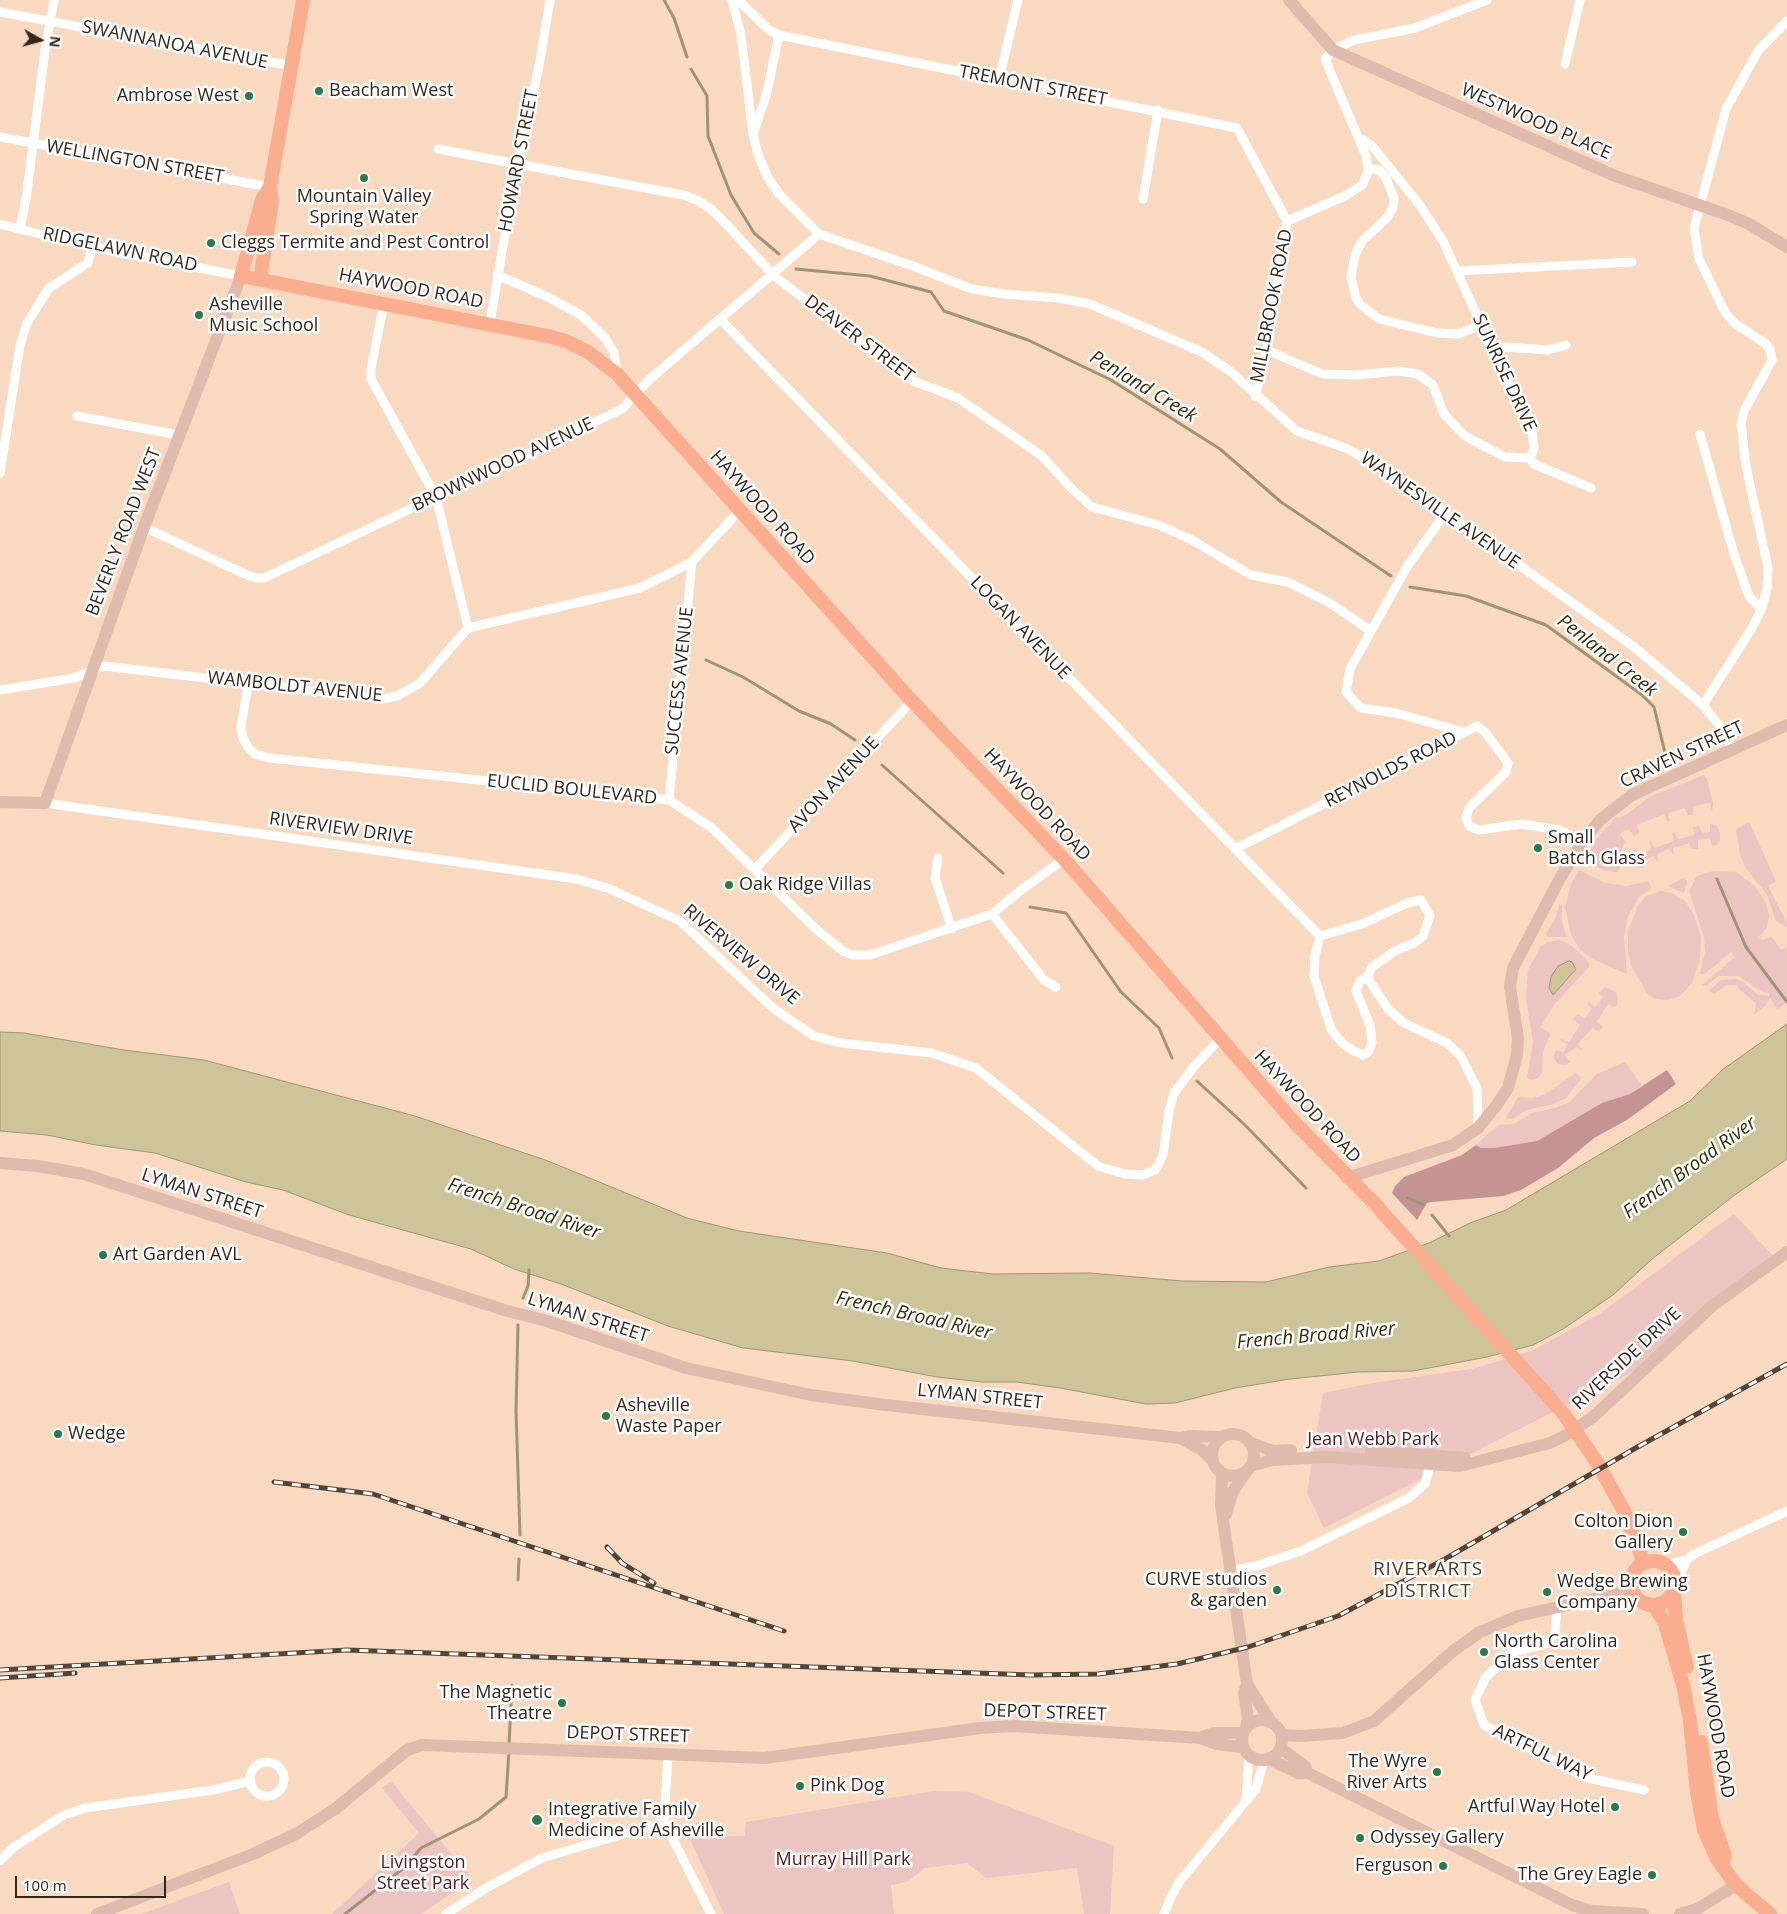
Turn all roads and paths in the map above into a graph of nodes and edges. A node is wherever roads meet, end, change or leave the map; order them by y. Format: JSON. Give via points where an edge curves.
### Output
{"nodes":[{"id":1,"x":54,"y":0,"type":"edge"},
{"id":2,"x":303,"y":0,"type":"edge"},
{"id":3,"x":550,"y":0,"type":"edge"},
{"id":4,"x":732,"y":0,"type":"edge"},
{"id":5,"x":738,"y":0,"type":"edge"},
{"id":6,"x":1018,"y":0,"type":"edge"},
{"id":7,"x":1289,"y":0,"type":"edge"},
{"id":8,"x":1487,"y":0,"type":"edge"},
{"id":9,"x":1580,"y":0,"type":"edge"},
{"id":10,"x":0,"y":12,"type":"edge"},
{"id":11,"x":51,"y":21,"type":"junction"},
{"id":12,"x":1787,"y":21,"type":"edge"},
{"id":13,"x":779,"y":35,"type":"junction"},
{"id":14,"x":1333,"y":50,"type":"junction"},
{"id":15,"x":1565,"y":64,"type":"dead end"},
{"id":16,"x":292,"y":66,"type":"junction"},
{"id":17,"x":999,"y":79,"type":"junction"},
{"id":18,"x":1158,"y":110,"type":"junction"},
{"id":19,"x":753,"y":134,"type":"junction"},
{"id":20,"x":0,"y":137,"type":"edge"},
{"id":21,"x":1360,"y":142,"type":"junction"},
{"id":22,"x":32,"y":143,"type":"junction"},
{"id":23,"x":438,"y":148,"type":"dead end"},
{"id":24,"x":518,"y":163,"type":"junction"},
{"id":25,"x":1369,"y":168,"type":"junction"},
{"id":26,"x":270,"y":187,"type":"junction"},
{"id":27,"x":1143,"y":200,"type":"dead end"},
{"id":28,"x":1699,"y":205,"type":"junction"},
{"id":29,"x":1287,"y":222,"type":"junction"},
{"id":30,"x":0,"y":224,"type":"edge"},
{"id":31,"x":20,"y":228,"type":"junction"},
{"id":32,"x":819,"y":234,"type":"junction"},
{"id":33,"x":92,"y":247,"type":"junction"},
{"id":34,"x":1787,"y":247,"type":"edge"},
{"id":35,"x":1632,"y":262,"type":"dead end"},
{"id":36,"x":1458,"y":271,"type":"junction"},
{"id":37,"x":497,"y":275,"type":"junction"},
{"id":38,"x":773,"y":275,"type":"junction"},
{"id":39,"x":241,"y":276,"type":"junction"},
{"id":40,"x":260,"y":279,"type":"junction"},
{"id":41,"x":384,"y":303,"type":"junction"},
{"id":42,"x":721,"y":320,"type":"junction"},
{"id":43,"x":490,"y":323,"type":"junction"},
{"id":44,"x":1480,"y":325,"type":"junction"},
{"id":45,"x":1566,"y":345,"type":"dead end"},
{"id":46,"x":1267,"y":350,"type":"junction"},
{"id":47,"x":1492,"y":350,"type":"junction"},
{"id":48,"x":617,"y":374,"type":"junction"},
{"id":49,"x":636,"y":396,"type":"junction"},
{"id":50,"x":1255,"y":396,"type":"junction"},
{"id":51,"x":77,"y":416,"type":"dead end"},
{"id":52,"x":1700,"y":434,"type":"dead end"},
{"id":53,"x":180,"y":435,"type":"junction"},
{"id":54,"x":1530,"y":458,"type":"junction"},
{"id":55,"x":0,"y":473,"type":"edge"},
{"id":56,"x":1591,"y":488,"type":"dead end"},
{"id":57,"x":436,"y":497,"type":"junction"},
{"id":58,"x":740,"y":511,"type":"junction"},
{"id":59,"x":1445,"y":514,"type":"junction"},
{"id":60,"x":144,"y":527,"type":"junction"},
{"id":61,"x":692,"y":562,"type":"junction"},
{"id":62,"x":1761,"y":609,"type":"junction"},
{"id":63,"x":468,"y":628,"type":"junction"},
{"id":64,"x":1371,"y":631,"type":"junction"},
{"id":65,"x":91,"y":670,"type":"junction"},
{"id":66,"x":248,"y":684,"type":"junction"},
{"id":67,"x":0,"y":690,"type":"edge"},
{"id":68,"x":912,"y":701,"type":"junction"},
{"id":69,"x":1703,"y":705,"type":"junction"},
{"id":70,"x":1787,"y":725,"type":"edge"},
{"id":71,"x":1464,"y":732,"type":"junction"},
{"id":72,"x":1733,"y":750,"type":"junction"},
{"id":73,"x":669,"y":800,"type":"junction"},
{"id":74,"x":0,"y":802,"type":"edge"},
{"id":75,"x":45,"y":803,"type":"junction"},
{"id":76,"x":1582,"y":842,"type":"junction"},
{"id":77,"x":1235,"y":849,"type":"junction"},
{"id":78,"x":938,"y":858,"type":"dead end"},
{"id":79,"x":1064,"y":859,"type":"junction"},
{"id":80,"x":755,"y":869,"type":"junction"},
{"id":81,"x":992,"y":914,"type":"junction"},
{"id":82,"x":952,"y":928,"type":"junction"},
{"id":83,"x":1320,"y":936,"type":"junction"},
{"id":84,"x":1367,"y":977,"type":"junction"},
{"id":85,"x":1056,"y":987,"type":"dead end"},
{"id":86,"x":1220,"y":1039,"type":"junction"},
{"id":87,"x":1478,"y":1128,"type":"junction"},
{"id":88,"x":0,"y":1163,"type":"edge"},
{"id":89,"x":1347,"y":1178,"type":"junction"},
{"id":90,"x":1787,"y":1252,"type":"edge"},
{"id":91,"x":1222,"y":1437,"type":"junction"},
{"id":92,"x":1180,"y":1438,"type":"junction"},
{"id":93,"x":1249,"y":1442,"type":"junction"},
{"id":94,"x":1212,"y":1460,"type":"junction"},
{"id":95,"x":1475,"y":1460,"type":"junction"},
{"id":96,"x":1430,"y":1465,"type":"junction"},
{"id":97,"x":1249,"y":1468,"type":"junction"},
{"id":98,"x":1222,"y":1474,"type":"junction"},
{"id":99,"x":1787,"y":1511,"type":"edge"},
{"id":100,"x":1224,"y":1524,"type":"junction"},
{"id":101,"x":1642,"y":1558,"type":"junction"},
{"id":102,"x":1687,"y":1560,"type":"junction"},
{"id":103,"x":1666,"y":1565,"type":"junction"},
{"id":104,"x":1230,"y":1571,"type":"junction"},
{"id":105,"x":1632,"y":1580,"type":"junction"},
{"id":106,"x":1674,"y":1588,"type":"junction"},
{"id":107,"x":1621,"y":1593,"type":"junction"},
{"id":108,"x":1637,"y":1597,"type":"junction"},
{"id":109,"x":1654,"y":1605,"type":"junction"},
{"id":110,"x":1557,"y":1607,"type":"junction"},
{"id":111,"x":1246,"y":1684,"type":"junction"},
{"id":112,"x":1694,"y":1721,"type":"junction"},
{"id":113,"x":1271,"y":1722,"type":"junction"},
{"id":114,"x":1244,"y":1730,"type":"junction"},
{"id":115,"x":1282,"y":1735,"type":"junction"},
{"id":116,"x":1200,"y":1738,"type":"junction"},
{"id":117,"x":1280,"y":1748,"type":"junction"},
{"id":118,"x":1246,"y":1751,"type":"junction"},
{"id":119,"x":668,"y":1754,"type":"junction"},
{"id":120,"x":1266,"y":1760,"type":"junction"},
{"id":121,"x":1308,"y":1774,"type":"junction"},
{"id":122,"x":251,"y":1782,"type":"dead end"},
{"id":123,"x":1644,"y":1790,"type":"dead end"},
{"id":124,"x":1246,"y":1800,"type":"junction"},
{"id":125,"x":664,"y":1822,"type":"junction"},
{"id":126,"x":0,"y":1861,"type":"edge"},
{"id":127,"x":1736,"y":1885,"type":"junction"},
{"id":128,"x":97,"y":1914,"type":"edge"},
{"id":129,"x":446,"y":1914,"type":"edge"},
{"id":130,"x":711,"y":1914,"type":"edge"},
{"id":131,"x":1164,"y":1914,"type":"edge"},
{"id":132,"x":1643,"y":1914,"type":"edge"},
{"id":133,"x":1680,"y":1914,"type":"edge"},
{"id":134,"x":1770,"y":1914,"type":"edge"}],
"edges":[{"from":1,"to":11,"type":"street"},
{"from":2,"to":16,"type":"main road"},
{"from":3,"to":24,"type":"street","name":"HOWARD STREET"},
{"from":4,"to":19,"type":"street","name":"WAYNESVILLE AVENUE","via":[[741,35]]},
{"from":5,"to":13,"type":"street","name":"TREMONT STREET","via":[[769,30]]},
{"from":6,"to":17,"type":"street"},
{"from":7,"to":14,"type":"main road","name":"WESTWOOD PLACE"},
{"from":8,"to":14,"type":"street","via":[[1415,28],[1354,40]]},
{"from":9,"to":15,"type":"street"},
{"from":10,"to":11,"type":"street","name":"SWANNANOA AVENUE"},
{"from":11,"to":16,"type":"street","name":"SWANNANOA AVENUE"},
{"from":11,"to":22,"type":"street"},
{"from":12,"to":28,"type":"street","via":[[1758,51],[1726,109]]},
{"from":13,"to":17,"type":"street","name":"TREMONT STREET"},
{"from":13,"to":19,"type":"street","via":[[766,96]]},
{"from":14,"to":21,"type":"street","via":[[1325,59]]},
{"from":14,"to":28,"type":"main road","name":"WESTWOOD PLACE","via":[[1615,176]]},
{"from":16,"to":26,"type":"main road"},
{"from":17,"to":18,"type":"street","name":"TREMONT STREET"},
{"from":18,"to":27,"type":"street"},
{"from":18,"to":29,"type":"street","name":"TREMONT STREET","via":[[1237,128]]},
{"from":19,"to":32,"type":"street","name":"WAYNESVILLE AVENUE","via":[[767,176],[779,194]]},
{"from":20,"to":22,"type":"street","name":"WELLINGTON STREET"},
{"from":21,"to":25,"type":"street"},
{"from":21,"to":36,"type":"street","name":"SUNRISE DRIVE","via":[[1364,140],[1373,147],[1419,204]]},
{"from":22,"to":26,"type":"street","name":"WELLINGTON STREET"},
{"from":22,"to":31,"type":"street"},
{"from":23,"to":24,"type":"street","name":"DEAVER STREET"},
{"from":24,"to":37,"type":"street","name":"HOWARD STREET"},
{"from":24,"to":38,"type":"street","name":"DEAVER STREET","via":[[683,194],[697,200],[711,209]]},
{"from":25,"to":29,"type":"street","name":"MILLBROOK ROAD","via":[[1365,181],[1345,196]]},
{"from":25,"to":44,"type":"street","via":[[1379,170],[1386,178],[1394,203],[1387,218],[1362,241],[1355,255],[1351,277],[1360,305],[1379,319],[1437,333],[1458,334]]},
{"from":26,"to":39,"type":"main road","via":[[262,200]]},
{"from":26,"to":40,"type":"main road","via":[[272,201]]},
{"from":28,"to":34,"type":"main road","name":"WESTWOOD PLACE","via":[[1749,224]]},
{"from":28,"to":62,"type":"street","via":[[1694,228],[1695,245],[1711,284],[1725,312],[1734,323],[1765,343],[1772,360],[1744,411],[1741,424],[1746,466],[1768,568]]},
{"from":29,"to":46,"type":"street","name":"MILLBROOK ROAD"},
{"from":30,"to":31,"type":"street","name":"RIDGELAWN ROAD"},
{"from":31,"to":33,"type":"street","name":"RIDGELAWN ROAD"},
{"from":32,"to":38,"type":"street","name":"BROWNWOOD AVENUE"},
{"from":32,"to":50,"type":"street","name":"WAYNESVILLE AVENUE","via":[[972,289],[1090,304],[1202,352],[1231,372]]},
{"from":33,"to":39,"type":"street","name":"RIDGELAWN ROAD"},
{"from":33,"to":55,"type":"street","via":[[88,263],[49,288],[27,323],[20,345]]},
{"from":35,"to":36,"type":"street"},
{"from":36,"to":44,"type":"street","name":"SUNRISE DRIVE"},
{"from":37,"to":43,"type":"street","name":"HOWARD STREET"},
{"from":37,"to":48,"type":"street","via":[[581,315],[605,338],[614,352]]},
{"from":38,"to":42,"type":"street","name":"BROWNWOOD AVENUE"},
{"from":38,"to":64,"type":"street","name":"DEAVER STREET","via":[[911,380],[958,398],[1042,456],[1092,507],[1159,525],[1192,540],[1251,575],[1288,582],[1330,603]]},
{"from":39,"to":40,"type":"main road","name":"HAYWOOD ROAD"},
{"from":39,"to":53,"type":"main road","name":"BEVERLY ROAD WEST"},
{"from":40,"to":41,"type":"main road","name":"HAYWOOD ROAD"},
{"from":41,"to":43,"type":"main road","name":"HAYWOOD ROAD"},
{"from":41,"to":57,"type":"street","via":[[371,379]]},
{"from":42,"to":49,"type":"street","name":"BROWNWOOD AVENUE","via":[[650,379]]},
{"from":42,"to":77,"type":"street","name":"LOGAN AVENUE"},
{"from":43,"to":48,"type":"main road","name":"HAYWOOD ROAD","via":[[566,341],[601,360]]},
{"from":44,"to":47,"type":"street","name":"SUNRISE DRIVE"},
{"from":45,"to":47,"type":"street","via":[[1548,350],[1504,347]]},
{"from":46,"to":50,"type":"street","name":"MILLBROOK ROAD"},
{"from":46,"to":54,"type":"street","name":"SUNRISE DRIVE","via":[[1322,374],[1398,371],[1418,374],[1433,385],[1444,414],[1465,436],[1505,457]]},
{"from":47,"to":54,"type":"street","name":"SUNRISE DRIVE","via":[[1532,430],[1534,449]]},
{"from":48,"to":49,"type":"main road","name":"HAYWOOD ROAD"},
{"from":49,"to":57,"type":"street","name":"BROWNWOOD AVENUE","via":[[622,409]]},
{"from":49,"to":58,"type":"main road","name":"HAYWOOD ROAD"},
{"from":50,"to":59,"type":"street","name":"WAYNESVILLE AVENUE","via":[[1297,432],[1346,448],[1384,469]]},
{"from":51,"to":53,"type":"street"},
{"from":52,"to":62,"type":"street","via":[[1734,554],[1749,596]]},
{"from":53,"to":60,"type":"main road","name":"BEVERLY ROAD WEST"},
{"from":54,"to":56,"type":"street","via":[[1534,464]]},
{"from":57,"to":60,"type":"street","name":"BROWNWOOD AVENUE","via":[[264,578],[246,575]]},
{"from":57,"to":63,"type":"street"},
{"from":58,"to":61,"type":"street"},
{"from":58,"to":68,"type":"main road","name":"HAYWOOD ROAD"},
{"from":59,"to":64,"type":"street","name":"REYNOLDS ROAD","via":[[1408,565]]},
{"from":59,"to":69,"type":"street","name":"WAYNESVILLE AVENUE","via":[[1633,646]]},
{"from":60,"to":65,"type":"main road","name":"BEVERLY ROAD WEST"},
{"from":61,"to":63,"type":"street","via":[[640,588]]},
{"from":61,"to":73,"type":"street","name":"SUCCESS AVENUE"},
{"from":62,"to":69,"type":"street"},
{"from":63,"to":66,"type":"street","name":"WAMBOLDT AVENUE","via":[[420,683],[397,696],[382,699]]},
{"from":64,"to":71,"type":"street","name":"REYNOLDS ROAD","via":[[1350,669],[1346,692],[1361,708]]},
{"from":65,"to":66,"type":"street","name":"WAMBOLDT AVENUE","via":[[104,666]]},
{"from":65,"to":67,"type":"street","name":"WAMBOLDT AVENUE","via":[[74,678]]},
{"from":65,"to":75,"type":"main road","name":"BEVERLY ROAD WEST"},
{"from":66,"to":73,"type":"street","name":"EUCLID BOULEVARD","via":[[242,738],[255,754]]},
{"from":68,"to":79,"type":"main road","name":"HAYWOOD ROAD"},
{"from":68,"to":80,"type":"street","name":"AVON AVENUE"},
{"from":69,"to":72,"type":"street","name":"WAYNESVILLE AVENUE"},
{"from":70,"to":72,"type":"main road","name":"CRAVEN STREET"},
{"from":71,"to":76,"type":"street","via":[[1477,726],[1508,763],[1506,772],[1469,808],[1466,818],[1469,826],[1479,830],[1522,824],[1560,830]]},
{"from":71,"to":77,"type":"street","name":"REYNOLDS ROAD"},
{"from":72,"to":76,"type":"main road","name":"CRAVEN STREET","via":[[1632,795],[1600,820]]},
{"from":73,"to":80,"type":"street","name":"EUCLID BOULEVARD","via":[[712,828]]},
{"from":74,"to":75,"type":"main road","name":"RIVERVIEW DRIVE"},
{"from":75,"to":86,"type":"street","name":"RIVERVIEW DRIVE","via":[[577,879],[610,889],[680,921],[773,1008],[814,1036],[841,1043],[932,1053],[976,1068],[1098,1166],[1125,1174],[1143,1175],[1155,1170],[1163,1155],[1174,1092]]},
{"from":76,"to":87,"type":"main road","name":"CRAVEN STREET","via":[[1513,968],[1510,987],[1518,1038],[1514,1069],[1508,1088]]},
{"from":77,"to":83,"type":"street","name":"LOGAN AVENUE"},
{"from":78,"to":82,"type":"street","via":[[935,878]]},
{"from":79,"to":81,"type":"street","name":"EUCLID BOULEVARD"},
{"from":79,"to":86,"type":"main road","name":"HAYWOOD ROAD"},
{"from":80,"to":82,"type":"street","name":"EUCLID BOULEVARD","via":[[816,929],[842,951],[852,955],[870,954]]},
{"from":81,"to":82,"type":"street","name":"EUCLID BOULEVARD"},
{"from":81,"to":85,"type":"street","via":[[1044,980]]},
{"from":83,"to":84,"type":"street","via":[[1362,924],[1407,903],[1422,900],[1430,916],[1423,936],[1372,967]]},
{"from":83,"to":84,"type":"street","via":[[1314,976],[1331,1029],[1342,1043],[1363,1054],[1370,1051],[1371,1034],[1356,991],[1360,981]]},
{"from":84,"to":87,"type":"street","via":[[1388,1009],[1404,1023],[1447,1043],[1460,1055],[1477,1088]]},
{"from":86,"to":89,"type":"main road","name":"HAYWOOD ROAD"},
{"from":87,"to":89,"type":"main road","name":"CRAVEN STREET","via":[[1453,1145]]},
{"from":88,"to":92,"type":"main road","name":"LYMAN STREET","via":[[84,1174],[686,1368],[820,1397]]},
{"from":89,"to":101,"type":"main road","name":"HAYWOOD ROAD","via":[[1374,1203],[1568,1420],[1624,1511]]},
{"from":90,"to":95,"type":"main road","name":"RIVERSIDE DRIVE","via":[[1712,1306],[1583,1424],[1550,1443]]},
{"from":91,"to":92,"type":"main road","name":"LYMAN STREET"},
{"from":91,"to":93,"type":"main road","via":[[1234,1434]]},
{"from":91,"to":94,"type":"main road","via":[[1214,1446]]},
{"from":92,"to":94,"type":"main road","name":"LYMAN STREET","via":[[1202,1450]]},
{"from":93,"to":95,"type":"main road","name":"RIVERSIDE DRIVE","via":[[1273,1450],[1360,1450]]},
{"from":93,"to":97,"type":"main road","via":[[1253,1453]]},
{"from":94,"to":98,"type":"main road"},
{"from":95,"to":96,"type":"main road","name":"RIVERSIDE DRIVE","via":[[1460,1466]]},
{"from":96,"to":97,"type":"main road","name":"RIVERSIDE DRIVE","via":[[1320,1457],[1272,1460]]},
{"from":96,"to":104,"type":"street","via":[[1425,1484],[1407,1499],[1301,1551]]},
{"from":97,"to":98,"type":"main road","via":[[1235,1476]]},
{"from":97,"to":100,"type":"main road","via":[[1232,1493]]},
{"from":98,"to":100,"type":"main road"},
{"from":99,"to":102,"type":"street","via":[[1709,1546]]},
{"from":100,"to":104,"type":"main road"},
{"from":101,"to":103,"type":"main road"},
{"from":101,"to":105,"type":"main road"},
{"from":102,"to":103,"type":"street"},
{"from":102,"to":106,"type":"street"},
{"from":103,"to":106,"type":"main road","via":[[1673,1573]]},
{"from":104,"to":111,"type":"main road"},
{"from":105,"to":107,"type":"main road"},
{"from":105,"to":108,"type":"main road"},
{"from":106,"to":109,"type":"main road","via":[[1666,1601]]},
{"from":106,"to":112,"type":"main road","name":"HAYWOOD ROAD","via":[[1676,1620]]},
{"from":107,"to":108,"type":"main road"},
{"from":107,"to":110,"type":"main road"},
{"from":108,"to":109,"type":"main road"},
{"from":109,"to":112,"type":"main road","name":"HAYWOOD ROAD","via":[[1665,1624]]},
{"from":110,"to":115,"type":"main road","via":[[1518,1616],[1480,1632],[1374,1721],[1344,1733]]},
{"from":110,"to":123,"type":"street","name":"ARTFUL WAY","via":[[1556,1634],[1546,1644],[1512,1652],[1486,1677],[1474,1700],[1484,1725],[1588,1778]]},
{"from":111,"to":113,"type":"main road"},
{"from":111,"to":114,"type":"main road","via":[[1244,1693],[1248,1719]]},
{"from":112,"to":127,"type":"main road","name":"HAYWOOD ROAD","via":[[1704,1830],[1717,1859]]},
{"from":113,"to":114,"type":"main road","via":[[1258,1720]]},
{"from":113,"to":115,"type":"main road"},
{"from":114,"to":116,"type":"main road","name":"DEPOT STREET"},
{"from":114,"to":118,"type":"main road"},
{"from":115,"to":117,"type":"main road"},
{"from":116,"to":118,"type":"main road","name":"DEPOT STREET"},
{"from":116,"to":119,"type":"main road","name":"DEPOT STREET","via":[[997,1726],[765,1758]]},
{"from":117,"to":120,"type":"main road"},
{"from":117,"to":121,"type":"main road","via":[[1305,1766]]},
{"from":118,"to":120,"type":"main road"},
{"from":118,"to":124,"type":"street"},
{"from":119,"to":125,"type":"street"},
{"from":119,"to":128,"type":"main road","name":"DEPOT STREET","via":[[434,1745],[412,1748],[335,1809],[296,1834],[253,1854]]},
{"from":120,"to":121,"type":"main road"},
{"from":120,"to":124,"type":"street","via":[[1256,1789]]},
{"from":121,"to":132,"type":"main road","via":[[1572,1905],[1592,1911]]},
{"from":122,"to":126,"type":"street","via":[[85,1808],[14,1847]]},
{"from":124,"to":131,"type":"street","via":[[1180,1882]]},
{"from":125,"to":129,"type":"street","via":[[542,1858]]},
{"from":125,"to":130,"type":"street"},
{"from":127,"to":133,"type":"main road","via":[[1697,1909]]},
{"from":127,"to":134,"type":"main road","name":"HAYWOOD ROAD"}]}
